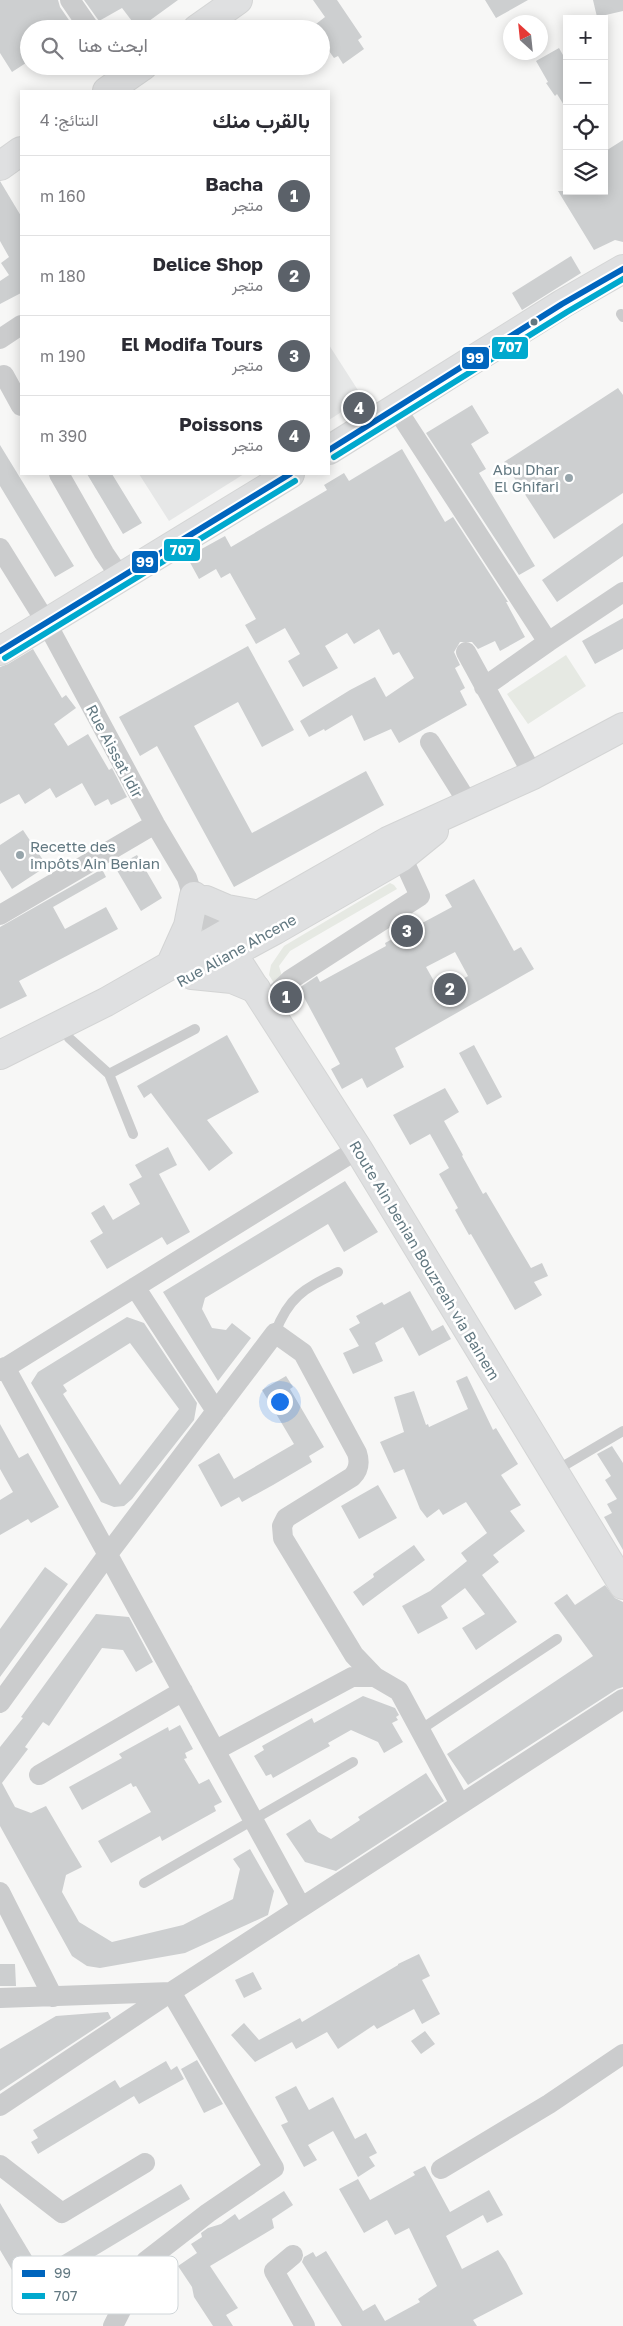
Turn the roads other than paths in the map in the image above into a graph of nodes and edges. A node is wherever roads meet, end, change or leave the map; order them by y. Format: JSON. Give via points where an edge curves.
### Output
{"nodes":[{"id":1,"x":70,"y":0,"type":"edge"},
{"id":2,"x":238,"y":0,"type":"edge"},
{"id":3,"x":84,"y":20,"type":"edge"},
{"id":4,"x":209,"y":20,"type":"edge"},
{"id":5,"x":20,"y":152,"type":"edge"},
{"id":6,"x":0,"y":166,"type":"edge"},
{"id":7,"x":623,"y":269,"type":"edge"},
{"id":8,"x":20,"y":325,"type":"edge"},
{"id":9,"x":0,"y":339,"type":"edge"},
{"id":10,"x":4,"y":375,"type":"dead end"},
{"id":11,"x":20,"y":404,"type":"edge"},
{"id":12,"x":396,"y":408,"type":"junction"},
{"id":13,"x":330,"y":449,"type":"edge"},
{"id":14,"x":60,"y":475,"type":"edge"},
{"id":15,"x":288,"y":475,"type":"edge"},
{"id":16,"x":0,"y":548,"type":"edge"},
{"id":17,"x":122,"y":578,"type":"junction"},
{"id":18,"x":623,"y":592,"type":"edge"},
{"id":19,"x":46,"y":622,"type":"junction"},
{"id":20,"x":548,"y":642,"type":"junction"},
{"id":21,"x":0,"y":651,"type":"edge"},
{"id":22,"x":466,"y":652,"type":"dead end"},
{"id":23,"x":484,"y":687,"type":"junction"},
{"id":24,"x":623,"y":727,"type":"edge"},
{"id":25,"x":430,"y":742,"type":"dead end"},
{"id":26,"x":533,"y":776,"type":"junction"},
{"id":27,"x":463,"y":809,"type":"junction"},
{"id":28,"x":155,"y":824,"type":"junction"},
{"id":29,"x":402,"y":857,"type":"junction"},
{"id":30,"x":195,"y":891,"type":"junction"},
{"id":31,"x":0,"y":915,"type":"edge"},
{"id":32,"x":267,"y":923,"type":"junction"},
{"id":33,"x":227,"y":945,"type":"junction"},
{"id":34,"x":181,"y":970,"type":"junction"},
{"id":35,"x":261,"y":996,"type":"junction"},
{"id":36,"x":194,"y":1029,"type":"dead end"},
{"id":37,"x":69,"y":1038,"type":"junction"},
{"id":38,"x":0,"y":1055,"type":"edge"},
{"id":39,"x":109,"y":1074,"type":"junction"},
{"id":40,"x":133,"y":1134,"type":"dead end"},
{"id":41,"x":358,"y":1149,"type":"junction"},
{"id":42,"x":338,"y":1272,"type":"dead end"},
{"id":43,"x":135,"y":1287,"type":"junction"},
{"id":44,"x":275,"y":1333,"type":"junction"},
{"id":45,"x":3,"y":1369,"type":"edge"},
{"id":46,"x":216,"y":1410,"type":"junction"},
{"id":47,"x":623,"y":1431,"type":"edge"},
{"id":48,"x":554,"y":1472,"type":"junction"},
{"id":49,"x":108,"y":1554,"type":"junction"},
{"id":50,"x":623,"y":1585,"type":"edge"},
{"id":51,"x":557,"y":1639,"type":"dead end"},
{"id":52,"x":375,"y":1677,"type":"junction"},
{"id":53,"x":183,"y":1691,"type":"junction"},
{"id":54,"x":623,"y":1699,"type":"edge"},
{"id":55,"x":0,"y":1703,"type":"edge"},
{"id":56,"x":420,"y":1730,"type":"junction"},
{"id":57,"x":216,"y":1750,"type":"junction"},
{"id":58,"x":353,"y":1762,"type":"dead end"},
{"id":59,"x":39,"y":1775,"type":"dead end"},
{"id":60,"x":460,"y":1804,"type":"junction"},
{"id":61,"x":254,"y":1819,"type":"junction"},
{"id":62,"x":144,"y":1883,"type":"dead end"},
{"id":63,"x":0,"y":1892,"type":"edge"},
{"id":64,"x":301,"y":1907,"type":"junction"},
{"id":65,"x":171,"y":1992,"type":"junction"},
{"id":66,"x":53,"y":1997,"type":"junction"},
{"id":67,"x":0,"y":1998,"type":"edge"},
{"id":68,"x":623,"y":2054,"type":"edge"},
{"id":69,"x":0,"y":2106,"type":"edge"},
{"id":70,"x":145,"y":2163,"type":"dead end"},
{"id":71,"x":0,"y":2165,"type":"edge"},
{"id":72,"x":441,"y":2169,"type":"dead end"},
{"id":73,"x":293,"y":2255,"type":"dead end"},
{"id":74,"x":152,"y":2256,"type":"edge"},
{"id":75,"x":120,"y":2314,"type":"edge"},
{"id":76,"x":114,"y":2326,"type":"edge"},
{"id":77,"x":305,"y":2326,"type":"edge"}],
"edges":[{"from":1,"to":3,"type":"street"},
{"from":2,"to":4,"type":"main road"},
{"from":5,"to":6,"type":"main road"},
{"from":7,"to":12,"type":"main road"},
{"from":8,"to":9,"type":"street"},
{"from":10,"to":11,"type":"street"},
{"from":12,"to":13,"type":"main road"},
{"from":12,"to":20,"type":"street"},
{"from":14,"to":17,"type":"street"},
{"from":15,"to":17,"type":"main road"},
{"from":16,"to":19,"type":"street","name":"Rue Aissat Idir"},
{"from":17,"to":19,"type":"main road"},
{"from":18,"to":20,"type":"street"},
{"from":19,"to":21,"type":"main road"},
{"from":19,"to":28,"type":"street","name":"Rue Aissat Idir"},
{"from":20,"to":23,"type":"street"},
{"from":22,"to":23,"type":"street"},
{"from":23,"to":26,"type":"street"},
{"from":24,"to":26,"type":"main road","name":"Rue Aliane Ahcene"},
{"from":25,"to":27,"type":"street"},
{"from":26,"to":27,"type":"main road","name":"Rue Aliane Ahcene"},
{"from":27,"to":29,"type":"main road","name":"Rue Aliane Ahcene"},
{"from":27,"to":32,"type":"main road","name":"Rue Aliane Ahcene","via":[[388,841]]},
{"from":28,"to":30,"type":"street","name":"Rue Aissat Idir"},
{"from":28,"to":31,"type":"street"},
{"from":29,"to":32,"type":"main road","name":"Rue Aliane Ahcene"},
{"from":29,"to":35,"type":"street","via":[[420,896]]},
{"from":30,"to":32,"type":"main road","via":[[227,910]]},
{"from":30,"to":33,"type":"street","name":"Rue Aissat Idir","via":[[215,931]]},
{"from":30,"to":34,"type":"main road"},
{"from":32,"to":33,"type":"main road","name":"Rue Aliane Ahcene"},
{"from":32,"to":35,"type":"main road","via":[[256,963]]},
{"from":33,"to":34,"type":"main road","name":"Rue Aliane Ahcene"},
{"from":33,"to":35,"type":"main road","name":"Route Ain benian Bouzreah via Bainem"},
{"from":34,"to":35,"type":"main road","via":[[232,979]]},
{"from":34,"to":37,"type":"main road","name":"Rue Aliane Ahcene","via":[[93,1028]]},
{"from":34,"to":38,"type":"main road","name":"Rue Aliane Ahcene","via":[[89,1010]]},
{"from":35,"to":41,"type":"main road","name":"Route Ain benian Bouzreah via Bainem"},
{"from":36,"to":39,"type":"lane"},
{"from":37,"to":38,"type":"main road","name":"Rue Aliane Ahcene","via":[[43,1048]]},
{"from":37,"to":39,"type":"lane"},
{"from":39,"to":40,"type":"lane"},
{"from":41,"to":43,"type":"street"},
{"from":41,"to":48,"type":"main road","name":"Route Ain benian Bouzreah via Bainem"},
{"from":42,"to":44,"type":"lane","via":[[303,1290],[283,1312]]},
{"from":43,"to":45,"type":"street"},
{"from":43,"to":46,"type":"street"},
{"from":44,"to":46,"type":"street"},
{"from":44,"to":52,"type":"street","via":[[303,1353],[360,1461],[352,1476],[286,1518],[283,1538],[354,1655]]},
{"from":45,"to":49,"type":"street"},
{"from":46,"to":49,"type":"street"},
{"from":47,"to":48,"type":"lane"},
{"from":48,"to":50,"type":"main road","name":"Route Ain benian Bouzreah via Bainem"},
{"from":49,"to":53,"type":"street"},
{"from":49,"to":55,"type":"street"},
{"from":51,"to":56,"type":"lane"},
{"from":52,"to":56,"type":"street","via":[[399,1691]]},
{"from":52,"to":57,"type":"street","via":[[352,1677]]},
{"from":53,"to":57,"type":"street"},
{"from":53,"to":59,"type":"street"},
{"from":54,"to":60,"type":"street"},
{"from":56,"to":60,"type":"street"},
{"from":57,"to":61,"type":"street"},
{"from":58,"to":61,"type":"lane"},
{"from":60,"to":64,"type":"street"},
{"from":61,"to":62,"type":"lane"},
{"from":61,"to":64,"type":"street"},
{"from":63,"to":66,"type":"street"},
{"from":64,"to":65,"type":"street"},
{"from":65,"to":66,"type":"street"},
{"from":65,"to":69,"type":"street"},
{"from":65,"to":74,"type":"street","via":[[274,2168]]},
{"from":66,"to":67,"type":"street"},
{"from":68,"to":72,"type":"street","via":[[549,2104]]},
{"from":70,"to":71,"type":"street","via":[[62,2213]]},
{"from":73,"to":77,"type":"street","via":[[274,2271]]},
{"from":75,"to":76,"type":"street"}]}
